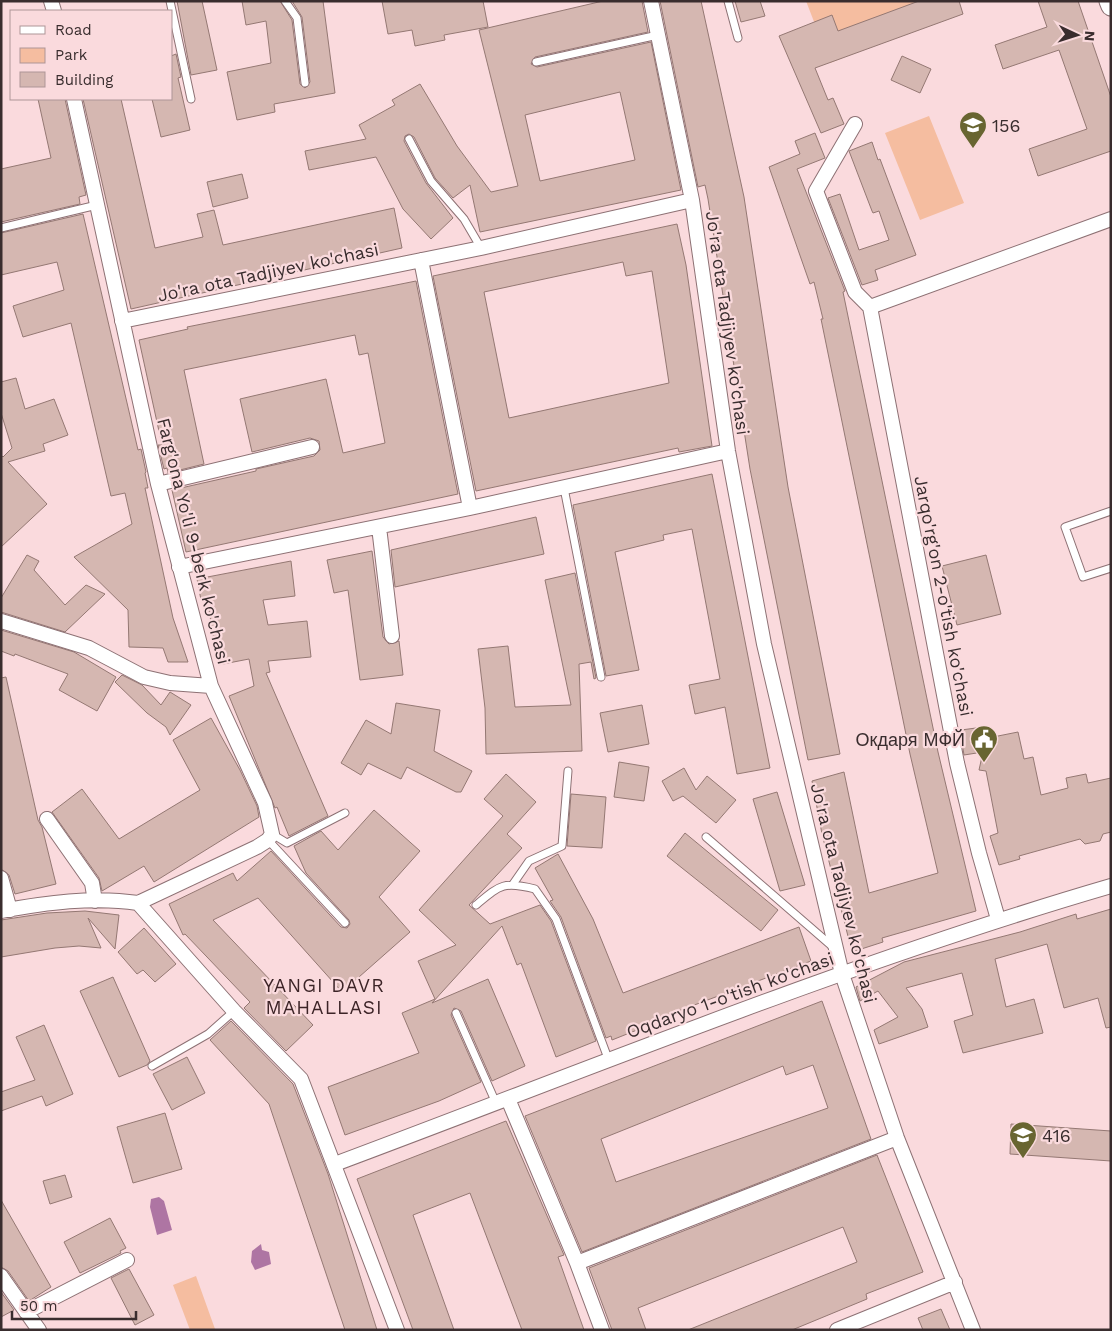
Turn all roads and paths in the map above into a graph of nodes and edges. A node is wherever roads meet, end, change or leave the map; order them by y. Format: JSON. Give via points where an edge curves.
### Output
{"nodes":[{"id":1,"x":285,"y":1,"type":"edge"},
{"id":2,"x":651,"y":1,"type":"edge"},
{"id":3,"x":728,"y":1,"type":"edge"},
{"id":4,"x":1109,"y":1,"type":"edge"},
{"id":5,"x":1111,"y":6,"type":"edge"},
{"id":6,"x":172,"y":10,"type":"edge"},
{"id":7,"x":658,"y":35,"type":"junction"},
{"id":8,"x":738,"y":38,"type":"dead end"},
{"id":9,"x":536,"y":62,"type":"dead end"},
{"id":10,"x":305,"y":83,"type":"dead end"},
{"id":11,"x":191,"y":99,"type":"dead end"},
{"id":12,"x":74,"y":100,"type":"edge"},
{"id":13,"x":855,"y":124,"type":"dead end"},
{"id":14,"x":409,"y":139,"type":"dead end"},
{"id":15,"x":692,"y":200,"type":"junction"},
{"id":16,"x":97,"y":205,"type":"junction"},
{"id":17,"x":1111,"y":219,"type":"edge"},
{"id":18,"x":1,"y":228,"type":"edge"},
{"id":19,"x":481,"y":248,"type":"junction"},
{"id":20,"x":422,"y":260,"type":"junction"},
{"id":21,"x":870,"y":308,"type":"junction"},
{"id":22,"x":122,"y":321,"type":"junction"},
{"id":23,"x":312,"y":447,"type":"dead end"},
{"id":24,"x":728,"y":451,"type":"junction"},
{"id":25,"x":158,"y":484,"type":"junction"},
{"id":26,"x":564,"y":488,"type":"junction"},
{"id":27,"x":470,"y":508,"type":"junction"},
{"id":28,"x":1111,"y":511,"type":"edge"},
{"id":29,"x":379,"y":527,"type":"junction"},
{"id":30,"x":179,"y":567,"type":"junction"},
{"id":31,"x":1111,"y":568,"type":"edge"},
{"id":32,"x":1,"y":621,"type":"edge"},
{"id":33,"x":392,"y":636,"type":"dead end"},
{"id":34,"x":601,"y":677,"type":"dead end"},
{"id":35,"x":211,"y":686,"type":"junction"},
{"id":36,"x":568,"y":771,"type":"dead end"},
{"id":37,"x":345,"y":813,"type":"dead end"},
{"id":38,"x":47,"y":819,"type":"dead end"},
{"id":39,"x":270,"y":837,"type":"junction"},
{"id":40,"x":706,"y":837,"type":"dead end"},
{"id":41,"x":1,"y":878,"type":"edge"},
{"id":42,"x":513,"y":884,"type":"junction"},
{"id":43,"x":1111,"y":886,"type":"edge"},
{"id":44,"x":95,"y":901,"type":"junction"},
{"id":45,"x":138,"y":904,"type":"junction"},
{"id":46,"x":476,"y":905,"type":"dead end"},
{"id":47,"x":6,"y":910,"type":"edge"},
{"id":48,"x":998,"y":919,"type":"junction"},
{"id":49,"x":345,"y":922,"type":"dead end"},
{"id":50,"x":836,"y":949,"type":"junction"},
{"id":51,"x":842,"y":974,"type":"junction"},
{"id":52,"x":234,"y":1012,"type":"junction"},
{"id":53,"x":456,"y":1013,"type":"dead end"},
{"id":54,"x":608,"y":1061,"type":"junction"},
{"id":55,"x":152,"y":1066,"type":"dead end"},
{"id":56,"x":502,"y":1102,"type":"junction"},
{"id":57,"x":897,"y":1138,"type":"junction"},
{"id":58,"x":335,"y":1164,"type":"junction"},
{"id":59,"x":127,"y":1260,"type":"dead end"},
{"id":60,"x":577,"y":1263,"type":"junction"},
{"id":61,"x":1,"y":1276,"type":"edge"},
{"id":62,"x":955,"y":1282,"type":"junction"},
{"id":63,"x":26,"y":1312,"type":"junction"},
{"id":64,"x":36,"y":1329,"type":"edge"},
{"id":65,"x":397,"y":1330,"type":"edge"},
{"id":66,"x":602,"y":1330,"type":"edge"},
{"id":67,"x":837,"y":1330,"type":"edge"},
{"id":68,"x":973,"y":1330,"type":"edge"}],
"edges":[{"from":1,"to":10,"type":"lane","via":[[297,18]]},
{"from":2,"to":7,"type":"street","name":"Jo'ra ota Tadjiyev ko'chasi"},
{"from":3,"to":8,"type":"lane"},
{"from":4,"to":5,"type":"main road"},
{"from":6,"to":11,"type":"lane"},
{"from":7,"to":9,"type":"lane"},
{"from":7,"to":15,"type":"street","name":"Jo'ra ota Tadjiyev ko'chasi"},
{"from":12,"to":16,"type":"street","name":"Farg'ona Yo'li 9-berk ko'chasi"},
{"from":13,"to":21,"type":"street","name":"Jarqo'rg'on 2-o'tish ko'chasi","via":[[816,191],[855,292]]},
{"from":14,"to":19,"type":"lane","via":[[431,181],[464,219]]},
{"from":15,"to":19,"type":"street","name":"Jo'ra ota Tadjiyev ko'chasi"},
{"from":15,"to":24,"type":"street","name":"Jo'ra ota Tadjiyev ko'chasi"},
{"from":16,"to":18,"type":"lane"},
{"from":16,"to":22,"type":"street","name":"Farg'ona Yo'li 9-berk ko'chasi"},
{"from":17,"to":21,"type":"street"},
{"from":19,"to":20,"type":"street","name":"Jo'ra ota Tadjiyev ko'chasi"},
{"from":20,"to":22,"type":"street","name":"Jo'ra ota Tadjiyev ko'chasi"},
{"from":20,"to":27,"type":"street"},
{"from":21,"to":48,"type":"street","name":"Jarqo'rg'on 2-o'tish ko'chasi","via":[[957,763],[978,853]]},
{"from":22,"to":25,"type":"street","name":"Farg'ona Yo'li 9-berk ko'chasi"},
{"from":23,"to":25,"type":"street"},
{"from":24,"to":26,"type":"street","name":"Jo'ra ota Tadjiyev ko'chasi"},
{"from":24,"to":50,"type":"street","name":"Jo'ra ota Tadjiyev ko'chasi","via":[[764,644]]},
{"from":25,"to":30,"type":"street","name":"Farg'ona Yo'li 9-berk ko'chasi"},
{"from":26,"to":27,"type":"street","name":"Jo'ra ota Tadjiyev ko'chasi"},
{"from":26,"to":34,"type":"lane"},
{"from":27,"to":29,"type":"street","name":"Jo'ra ota Tadjiyev ko'chasi"},
{"from":28,"to":31,"type":"lane","via":[[1065,527],[1083,578]]},
{"from":29,"to":30,"type":"street","name":"Jo'ra ota Tadjiyev ko'chasi"},
{"from":29,"to":33,"type":"street"},
{"from":30,"to":35,"type":"street","name":"Farg'ona Yo'li 9-berk ko'chasi"},
{"from":32,"to":35,"type":"street","via":[[89,648],[144,677]]},
{"from":35,"to":39,"type":"street","name":"Farg'ona Yo'li 9-berk ko'chasi","via":[[265,803]]},
{"from":36,"to":42,"type":"lane","via":[[562,846],[528,860]]},
{"from":37,"to":39,"type":"lane","via":[[287,843]]},
{"from":38,"to":44,"type":"street","via":[[92,883]]},
{"from":39,"to":45,"type":"street"},
{"from":39,"to":49,"type":"lane"},
{"from":40,"to":50,"type":"lane"},
{"from":41,"to":47,"type":"street"},
{"from":42,"to":46,"type":"lane","via":[[498,888]]},
{"from":42,"to":54,"type":"lane","via":[[534,889],[556,919]]},
{"from":43,"to":48,"type":"street","name":"Oqdaryo 1-o'tish ko'chasi"},
{"from":44,"to":45,"type":"street","via":[[114,899]]},
{"from":44,"to":47,"type":"street"},
{"from":45,"to":52,"type":"street"},
{"from":48,"to":51,"type":"street","name":"Oqdaryo 1-o'tish ko'chasi"},
{"from":50,"to":51,"type":"street","name":"Jo'ra ota Tadjiyev ko'chasi"},
{"from":51,"to":54,"type":"street","name":"Oqdaryo 1-o'tish ko'chasi"},
{"from":51,"to":57,"type":"street","name":"Jo'ra ota Tadjiyev ko'chasi"},
{"from":52,"to":55,"type":"lane","via":[[208,1034]]},
{"from":52,"to":58,"type":"street","via":[[301,1079]]},
{"from":53,"to":56,"type":"lane"},
{"from":54,"to":56,"type":"street","name":"Oqdaryo 1-o'tish ko'chasi"},
{"from":56,"to":58,"type":"street","name":"Oqdaryo 1-o'tish ko'chasi"},
{"from":56,"to":60,"type":"street"},
{"from":57,"to":60,"type":"street"},
{"from":57,"to":62,"type":"street","name":"Jo'ra ota Tadjiyev ko'chasi"},
{"from":58,"to":65,"type":"street"},
{"from":59,"to":63,"type":"street"},
{"from":60,"to":66,"type":"street"},
{"from":61,"to":63,"type":"street"},
{"from":62,"to":67,"type":"street"},
{"from":62,"to":68,"type":"street","name":"Jo'ra ota Tadjiyev ko'chasi"},
{"from":63,"to":64,"type":"street"}]}
